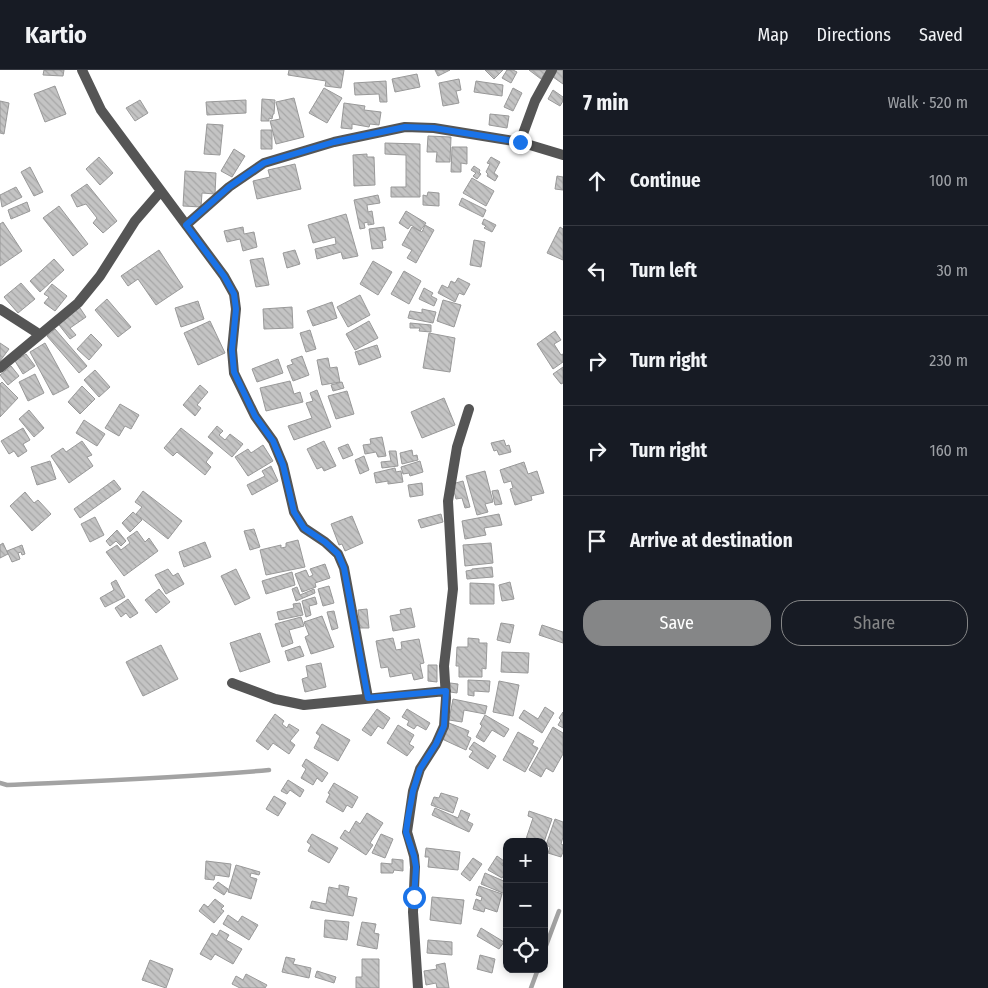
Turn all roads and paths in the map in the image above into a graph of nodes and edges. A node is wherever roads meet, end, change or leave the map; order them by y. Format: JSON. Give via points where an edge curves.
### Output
{"nodes":[{"id":1,"x":82,"y":70,"type":"edge"},
{"id":2,"x":552,"y":70,"type":"edge"},
{"id":3,"x":520,"y":142,"type":"junction"},
{"id":4,"x":563,"y":155,"type":"edge"},
{"id":5,"x":161,"y":191,"type":"junction"},
{"id":6,"x":186,"y":225,"type":"junction"},
{"id":7,"x":0,"y":309,"type":"edge"},
{"id":8,"x":39,"y":334,"type":"junction"},
{"id":9,"x":0,"y":368,"type":"edge"},
{"id":10,"x":470,"y":409,"type":"dead end"},
{"id":11,"x":232,"y":683,"type":"dead end"},
{"id":12,"x":446,"y":691,"type":"junction"},
{"id":13,"x":368,"y":698,"type":"junction"},
{"id":14,"x":418,"y":988,"type":"edge"}],
"edges":[{"from":1,"to":5,"type":"street","via":[[101,110]]},
{"from":2,"to":3,"type":"street","via":[[535,101]]},
{"from":3,"to":4,"type":"street"},
{"from":3,"to":6,"type":"street","via":[[434,128],[405,127],[334,142],[264,163],[229,187]]},
{"from":5,"to":6,"type":"street"},
{"from":5,"to":8,"type":"street","via":[[135,221],[100,276],[78,303]]},
{"from":6,"to":13,"type":"street","via":[[234,294],[234,372],[255,416],[273,441],[283,465],[294,512],[304,528],[338,554],[344,568]]},
{"from":7,"to":8,"type":"street"},
{"from":8,"to":9,"type":"street"},
{"from":10,"to":12,"type":"street","via":[[457,447],[448,501],[453,589],[444,666]]},
{"from":11,"to":13,"type":"street","via":[[275,699],[304,705]]},
{"from":12,"to":13,"type":"street"},
{"from":12,"to":14,"type":"street","via":[[444,726],[420,769],[406,832],[416,867],[413,912]]}]}
